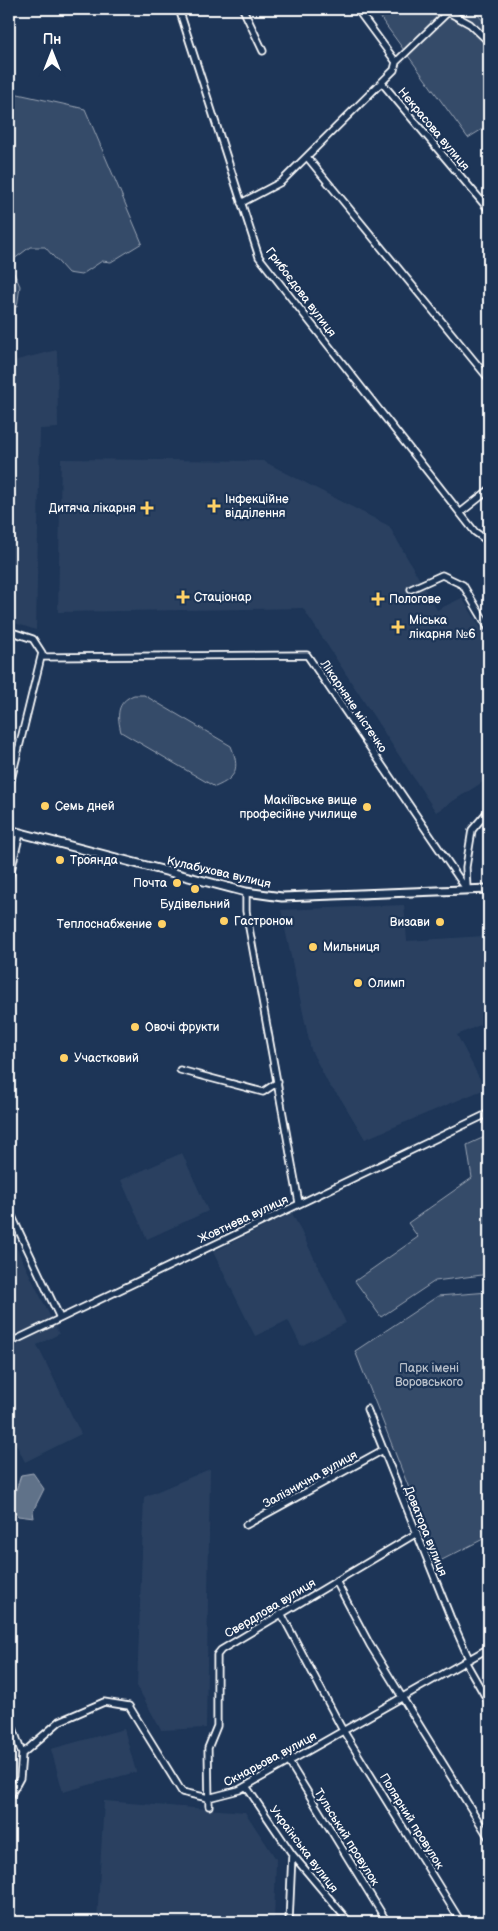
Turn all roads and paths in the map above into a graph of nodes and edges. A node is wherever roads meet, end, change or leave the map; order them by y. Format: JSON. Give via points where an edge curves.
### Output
{"nodes":[{"id":1,"x":179,"y":9,"type":"edge"},
{"id":2,"x":243,"y":9,"type":"edge"},
{"id":3,"x":357,"y":9,"type":"edge"},
{"id":4,"x":489,"y":42,"type":"edge"},
{"id":5,"x":262,"y":51,"type":"dead end"},
{"id":6,"x":396,"y":62,"type":"junction"},
{"id":7,"x":383,"y":84,"type":"junction"},
{"id":8,"x":308,"y":157,"type":"junction"},
{"id":9,"x":242,"y":203,"type":"junction"},
{"id":10,"x":489,"y":210,"type":"edge"},
{"id":11,"x":489,"y":380,"type":"edge"},
{"id":12,"x":489,"y":490,"type":"edge"},
{"id":13,"x":460,"y":513,"type":"junction"},
{"id":14,"x":489,"y":542,"type":"edge"},
{"id":15,"x":410,"y":589,"type":"dead end"},
{"id":16,"x":489,"y":629,"type":"edge"},
{"id":17,"x":9,"y":631,"type":"edge"},
{"id":18,"x":41,"y":657,"type":"junction"},
{"id":19,"x":9,"y":788,"type":"edge"},
{"id":20,"x":489,"y":810,"type":"edge"},
{"id":21,"x":9,"y":830,"type":"edge"},
{"id":22,"x":20,"y":833,"type":"junction"},
{"id":23,"x":9,"y":880,"type":"edge"},
{"id":24,"x":489,"y":889,"type":"edge"},
{"id":25,"x":467,"y":890,"type":"junction"},
{"id":26,"x":246,"y":892,"type":"junction"},
{"id":27,"x":180,"y":1070,"type":"dead end"},
{"id":28,"x":278,"y":1082,"type":"junction"},
{"id":29,"x":486,"y":1114,"type":"dead end"},
{"id":30,"x":299,"y":1203,"type":"junction"},
{"id":31,"x":9,"y":1210,"type":"edge"},
{"id":32,"x":60,"y":1318,"type":"junction"},
{"id":33,"x":9,"y":1343,"type":"edge"},
{"id":34,"x":367,"y":1409,"type":"dead end"},
{"id":35,"x":383,"y":1450,"type":"junction"},
{"id":36,"x":246,"y":1525,"type":"dead end"},
{"id":37,"x":417,"y":1533,"type":"junction"},
{"id":38,"x":336,"y":1581,"type":"junction"},
{"id":39,"x":280,"y":1613,"type":"junction"},
{"id":40,"x":489,"y":1648,"type":"edge"},
{"id":41,"x":468,"y":1660,"type":"junction"},
{"id":42,"x":403,"y":1696,"type":"junction"},
{"id":43,"x":489,"y":1703,"type":"edge"},
{"id":44,"x":9,"y":1716,"type":"edge"},
{"id":45,"x":344,"y":1731,"type":"junction"},
{"id":46,"x":22,"y":1754,"type":"junction"},
{"id":47,"x":289,"y":1762,"type":"junction"},
{"id":48,"x":246,"y":1786,"type":"junction"},
{"id":49,"x":9,"y":1798,"type":"edge"},
{"id":50,"x":208,"y":1798,"type":"junction"},
{"id":51,"x":210,"y":1806,"type":"dead end"},
{"id":52,"x":489,"y":1838,"type":"edge"},
{"id":53,"x":292,"y":1854,"type":"junction"},
{"id":54,"x":289,"y":1922,"type":"edge"},
{"id":55,"x":349,"y":1922,"type":"edge"},
{"id":56,"x":387,"y":1922,"type":"edge"},
{"id":57,"x":461,"y":1922,"type":"edge"}],
"edges":[{"from":1,"to":9,"type":"street","name":"Грибоєдова вулиця"},
{"from":2,"to":5,"type":"street"},
{"from":3,"to":6,"type":"street"},
{"from":4,"to":6,"type":"street","via":[[470,24],[448,12]]},
{"from":6,"to":7,"type":"street"},
{"from":7,"to":8,"type":"street"},
{"from":7,"to":10,"type":"street","name":"Некрасова вулиця"},
{"from":8,"to":9,"type":"street","via":[[281,182]]},
{"from":8,"to":11,"type":"street"},
{"from":9,"to":13,"type":"street","name":"Грибоєдова вулиця","via":[[259,257]]},
{"from":12,"to":13,"type":"street"},
{"from":13,"to":14,"type":"street","name":"Грибоєдова вулиця","via":[[475,532]]},
{"from":15,"to":16,"type":"street","via":[[442,575],[463,585]]},
{"from":17,"to":18,"type":"street","via":[[33,639],[42,653]]},
{"from":18,"to":19,"type":"street"},
{"from":18,"to":25,"type":"street","name":"Лікарняне містечко","via":[[307,655]]},
{"from":20,"to":25,"type":"street","via":[[472,830],[466,866]]},
{"from":21,"to":22,"type":"street","name":"Кулабухова вулиця"},
{"from":22,"to":23,"type":"street"},
{"from":22,"to":26,"type":"street","name":"Кулабухова вулиця"},
{"from":24,"to":25,"type":"street","name":"Кулабухова вулиця"},
{"from":25,"to":26,"type":"street","name":"Кулабухова вулиця","via":[[282,897]]},
{"from":26,"to":28,"type":"street","via":[[246,911]]},
{"from":27,"to":28,"type":"street","via":[[263,1092]]},
{"from":28,"to":30,"type":"street"},
{"from":29,"to":30,"type":"street","name":"Жовтнева вулиця"},
{"from":30,"to":32,"type":"street","name":"Жовтнева вулиця"},
{"from":31,"to":32,"type":"street"},
{"from":32,"to":33,"type":"street","name":"Жовтнева вулиця"},
{"from":34,"to":35,"type":"street","name":"Доватора вулиця"},
{"from":35,"to":36,"type":"street","name":"Залізнична вулиця"},
{"from":35,"to":37,"type":"street","name":"Доватора вулиця"},
{"from":37,"to":38,"type":"street","name":"Свердлова вулиця"},
{"from":37,"to":41,"type":"street","name":"Доватора вулиця"},
{"from":38,"to":39,"type":"street","name":"Свердлова вулиця"},
{"from":38,"to":42,"type":"street","via":[[370,1645]]},
{"from":39,"to":45,"type":"street","name":"Полярний провулок"},
{"from":39,"to":50,"type":"street","name":"Свердлова вулиця","via":[[217,1655],[217,1726],[208,1748]]},
{"from":40,"to":41,"type":"street","name":"Скнарьова вулиця"},
{"from":41,"to":42,"type":"street","name":"Скнарьова вулиця"},
{"from":41,"to":43,"type":"street","name":"Доватора вулиця"},
{"from":42,"to":45,"type":"street","name":"Скнарьова вулиця"},
{"from":42,"to":52,"type":"street"},
{"from":44,"to":46,"type":"street"},
{"from":45,"to":47,"type":"street","name":"Скнарьова вулиця"},
{"from":45,"to":57,"type":"street","name":"Полярний провулок"},
{"from":46,"to":49,"type":"street","via":[[20,1778]]},
{"from":46,"to":50,"type":"street","via":[[60,1721],[104,1702],[129,1706],[182,1792]]},
{"from":47,"to":48,"type":"street","name":"Скнарьова вулиця"},
{"from":47,"to":56,"type":"street","name":"Тульський провулок"},
{"from":48,"to":50,"type":"street","name":"Скнарьова вулиця"},
{"from":48,"to":53,"type":"street","name":"Українська вулиця"},
{"from":50,"to":51,"type":"street","name":"Свердлова вулиця"},
{"from":53,"to":54,"type":"street"},
{"from":53,"to":55,"type":"street","name":"Українська вулиця"}]}
